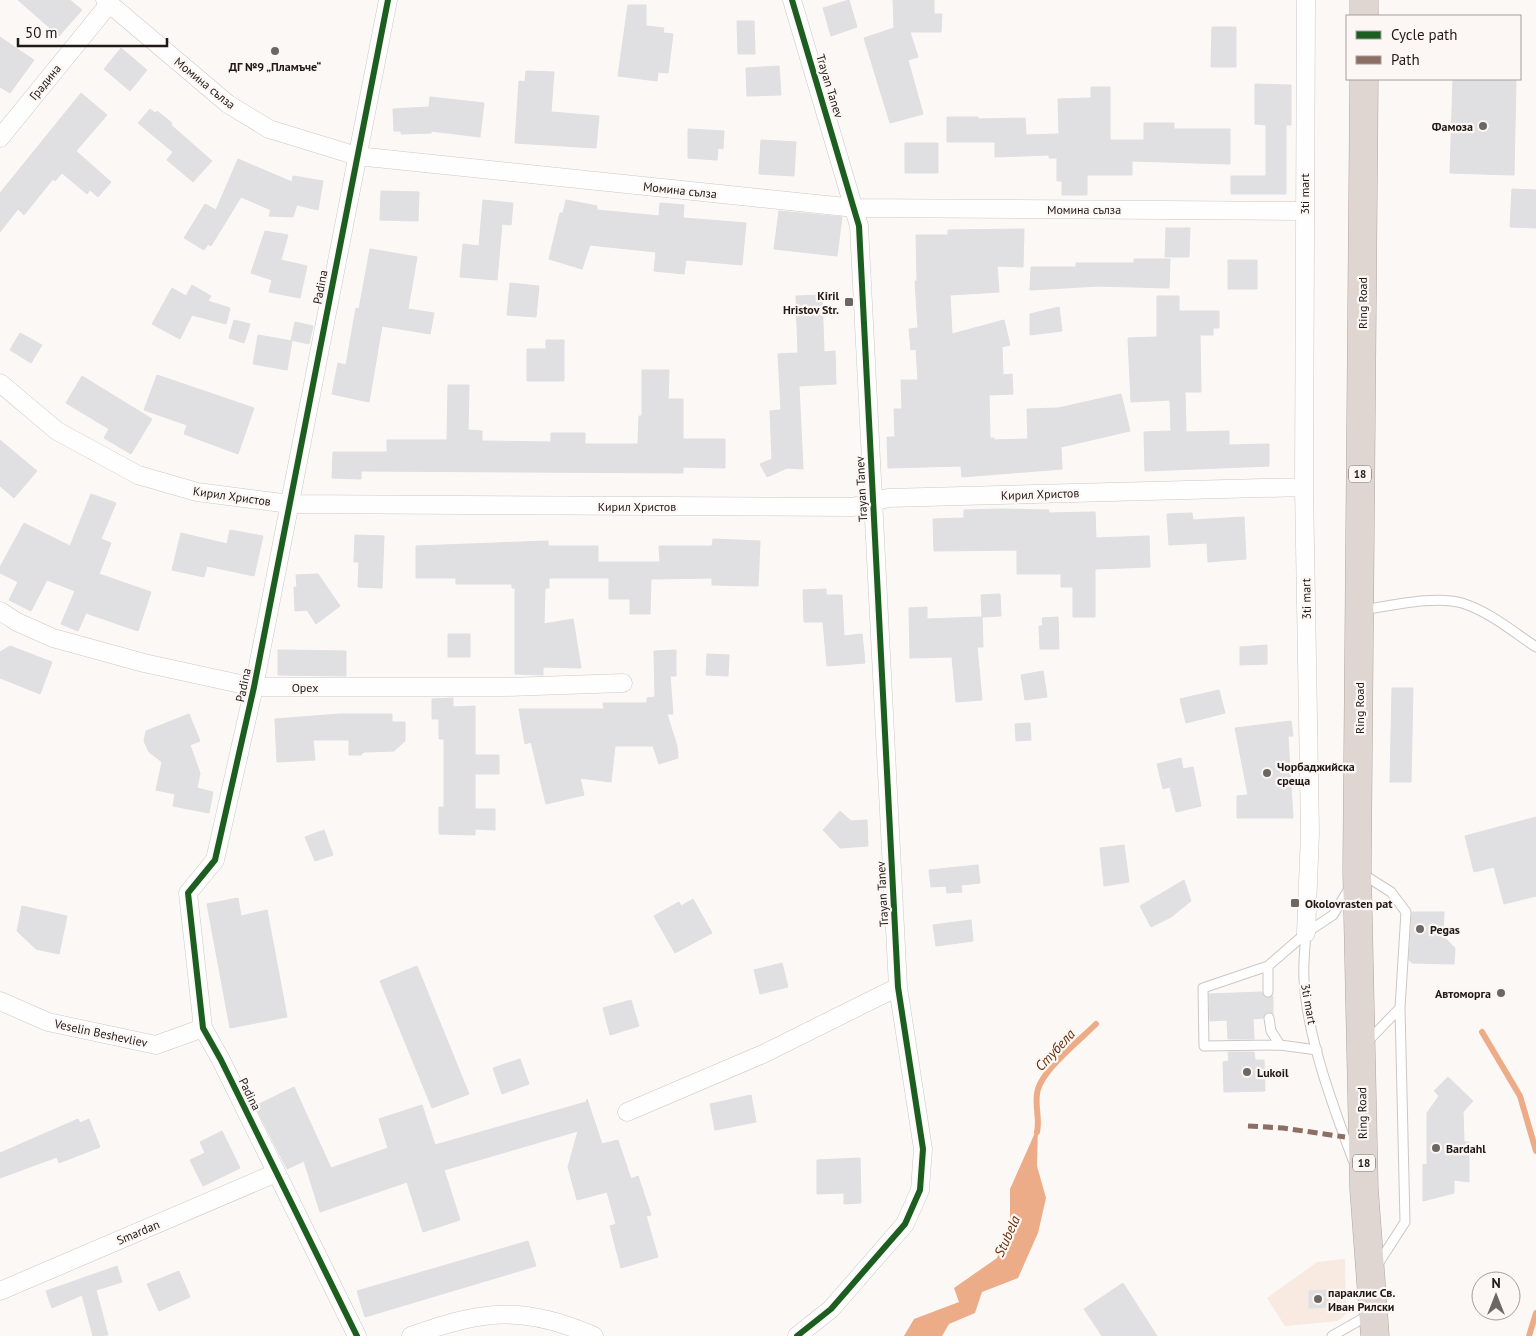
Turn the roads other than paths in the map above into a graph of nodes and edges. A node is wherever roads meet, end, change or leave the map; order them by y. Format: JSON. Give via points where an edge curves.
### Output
{"nodes":[{"id":1,"x":388,"y":0,"type":"edge"},
{"id":2,"x":792,"y":0,"type":"edge"},
{"id":3,"x":1306,"y":0,"type":"edge"},
{"id":4,"x":1364,"y":0,"type":"edge"},
{"id":5,"x":107,"y":2,"type":"edge"},
{"id":6,"x":1364,"y":15,"type":"edge"},
{"id":7,"x":1364,"y":80,"type":"edge"},
{"id":8,"x":0,"y":138,"type":"edge"},
{"id":9,"x":357,"y":156,"type":"junction"},
{"id":10,"x":855,"y":208,"type":"junction"},
{"id":11,"x":1304,"y":211,"type":"junction"},
{"id":12,"x":0,"y":383,"type":"edge"},
{"id":13,"x":1304,"y":487,"type":"junction"},
{"id":14,"x":872,"y":502,"type":"junction"},
{"id":15,"x":290,"y":504,"type":"junction"},
{"id":16,"x":1359,"y":610,"type":"junction"},
{"id":17,"x":0,"y":611,"type":"edge"},
{"id":18,"x":1536,"y":647,"type":"edge"},
{"id":19,"x":623,"y":683,"type":"dead end"},
{"id":20,"x":254,"y":687,"type":"junction"},
{"id":21,"x":1358,"y":870,"type":"junction"},
{"id":22,"x":1306,"y":933,"type":"junction"},
{"id":23,"x":1268,"y":966,"type":"junction"},
{"id":24,"x":898,"y":986,"type":"junction"},
{"id":25,"x":1268,"y":992,"type":"dead end"},
{"id":26,"x":0,"y":1001,"type":"edge"},
{"id":27,"x":1400,"y":1008,"type":"junction"},
{"id":28,"x":1269,"y":1018,"type":"dead end"},
{"id":29,"x":203,"y":1028,"type":"junction"},
{"id":30,"x":1280,"y":1045,"type":"junction"},
{"id":31,"x":1361,"y":1048,"type":"junction"},
{"id":32,"x":1317,"y":1050,"type":"junction"},
{"id":33,"x":627,"y":1112,"type":"dead end"},
{"id":34,"x":276,"y":1173,"type":"junction"},
{"id":35,"x":1364,"y":1189,"type":"junction"},
{"id":36,"x":1369,"y":1278,"type":"junction"},
{"id":37,"x":0,"y":1291,"type":"edge"},
{"id":38,"x":1373,"y":1325,"type":"edge"},
{"id":39,"x":357,"y":1336,"type":"edge"},
{"id":40,"x":411,"y":1336,"type":"edge"},
{"id":41,"x":594,"y":1336,"type":"edge"},
{"id":42,"x":797,"y":1336,"type":"edge"},
{"id":43,"x":1332,"y":1336,"type":"edge"}],
"edges":[{"from":1,"to":9,"type":"street","name":"Padina"},
{"from":2,"to":10,"type":"street","name":"Trayan Tanev"},
{"from":3,"to":11,"type":"street","name":"3ti mart"},
{"from":4,"to":6,"type":"highway"},
{"from":5,"to":8,"type":"street","name":"Градина"},
{"from":5,"to":9,"type":"street","name":"Момина сълза","via":[[228,104],[269,129]]},
{"from":7,"to":16,"type":"highway","name":"Ring Road","number":"18"},
{"from":9,"to":10,"type":"street","name":"Момина сълза"},
{"from":9,"to":15,"type":"street","name":"Padina"},
{"from":10,"to":11,"type":"street","name":"Момина сълза"},
{"from":10,"to":14,"type":"street","name":"Trayan Tanev"},
{"from":11,"to":13,"type":"street","name":"3ti mart"},
{"from":12,"to":15,"type":"street","name":"Кирил Христов","via":[[57,431],[138,476],[197,492]]},
{"from":13,"to":14,"type":"street","name":"Кирил Христов","via":[[888,498]]},
{"from":13,"to":22,"type":"street","name":"3ti mart","via":[[1310,833]]},
{"from":14,"to":15,"type":"street","name":"Кирил Христов","via":[[853,508]]},
{"from":14,"to":24,"type":"street","name":"Trayan Tanev"},
{"from":15,"to":20,"type":"street","name":"Padina"},
{"from":16,"to":18,"type":"lane","via":[[1438,601],[1461,603],[1486,613]]},
{"from":16,"to":21,"type":"highway","name":"Ring Road","number":"18"},
{"from":17,"to":20,"type":"street","name":"Орех","via":[[52,638],[144,663]]},
{"from":19,"to":20,"type":"street","name":"Орех","via":[[505,687]]},
{"from":20,"to":29,"type":"street","name":"Padina","via":[[215,860],[188,893]]},
{"from":21,"to":22,"type":"lane","via":[[1333,915]]},
{"from":21,"to":27,"type":"lane","via":[[1391,892],[1406,912]]},
{"from":21,"to":31,"type":"highway","name":"Ring Road","number":"18"},
{"from":22,"to":23,"type":"lane"},
{"from":22,"to":32,"type":"lane","name":"3ti mart","via":[[1304,980]]},
{"from":23,"to":25,"type":"lane"},
{"from":23,"to":30,"type":"lane","via":[[1203,988],[1204,1046]]},
{"from":24,"to":33,"type":"street","via":[[763,1054]]},
{"from":24,"to":42,"type":"street","name":"Trayan Tanev","via":[[923,1149],[920,1190],[905,1224],[831,1308]]},
{"from":26,"to":29,"type":"street","name":"Veselin Beshevliev","via":[[48,1022],[156,1045]]},
{"from":27,"to":31,"type":"lane"},
{"from":27,"to":36,"type":"lane","via":[[1405,1222]]},
{"from":28,"to":30,"type":"lane","via":[[1271,1031]]},
{"from":29,"to":34,"type":"street","name":"Padina"},
{"from":30,"to":32,"type":"lane"},
{"from":31,"to":35,"type":"highway","name":"Ring Road","number":"18"},
{"from":32,"to":35,"type":"lane","name":"3ti mart","via":[[1335,1112]]},
{"from":34,"to":37,"type":"street","name":"Smardan"},
{"from":34,"to":39,"type":"street","name":"Padina"},
{"from":35,"to":36,"type":"highway","name":"Ring Road","number":"18"},
{"from":36,"to":38,"type":"highway","name":"Ring Road","number":"18"},
{"from":38,"to":43,"type":"lane"},
{"from":40,"to":41,"type":"street","via":[[474,1317],[497,1314],[562,1322]]}]}
